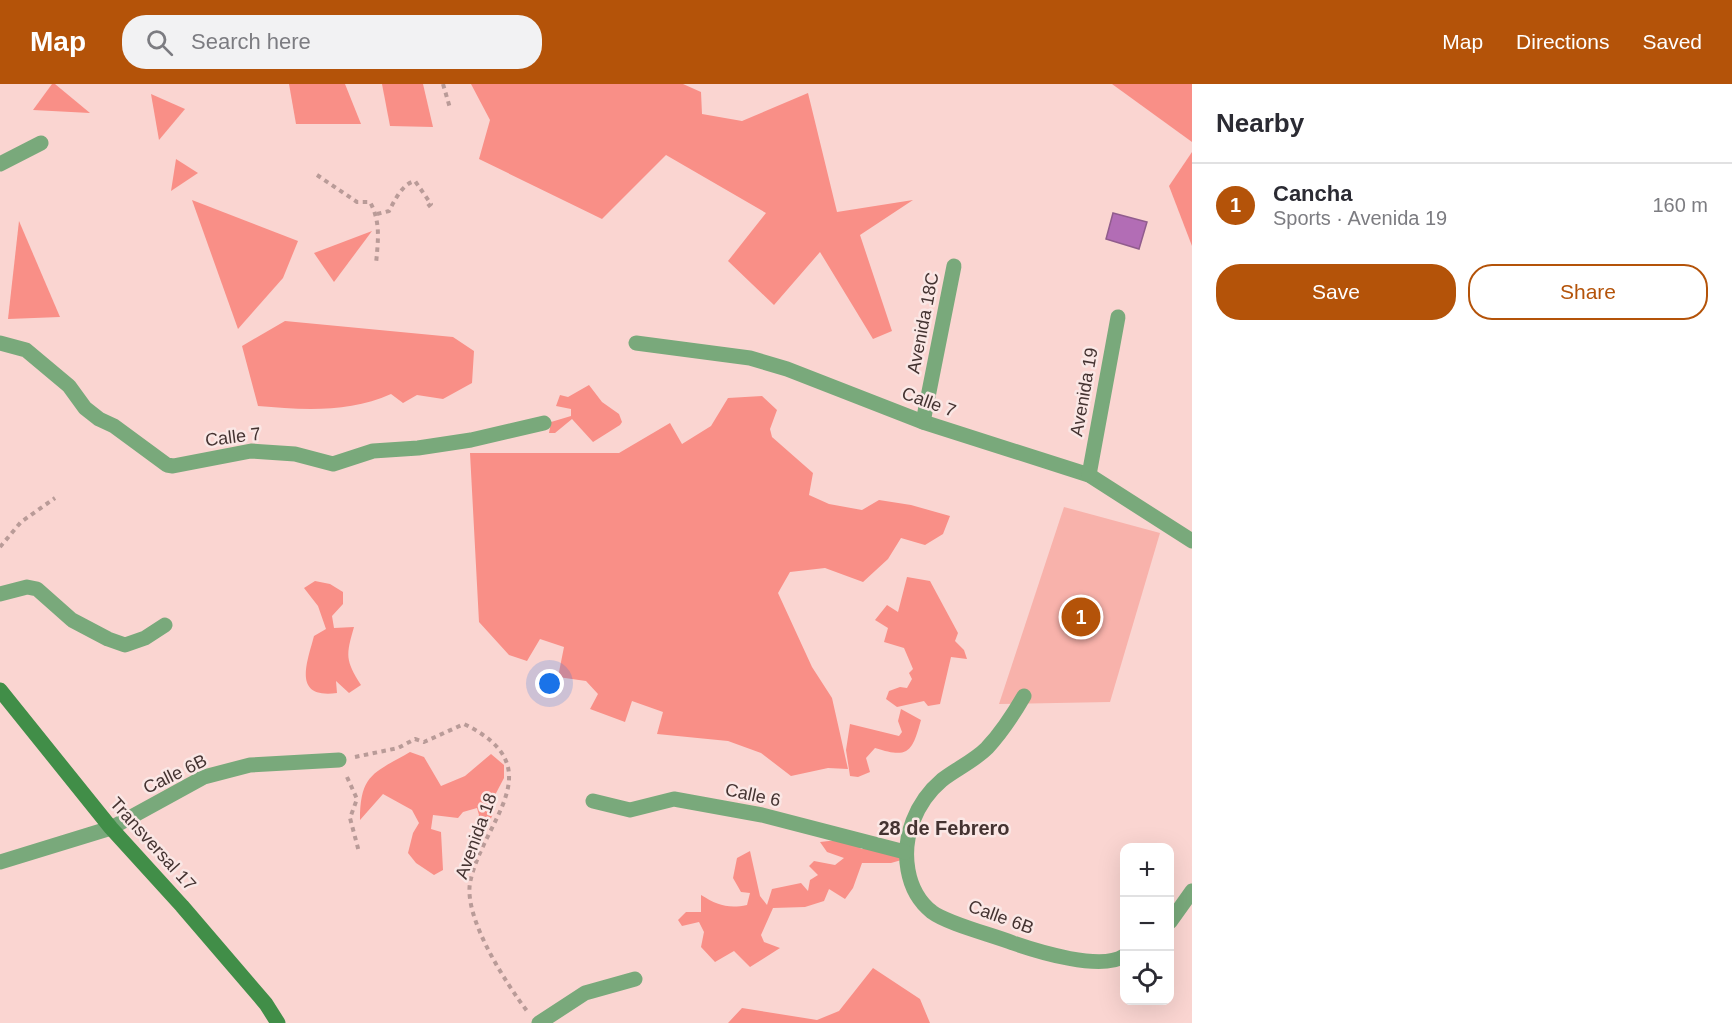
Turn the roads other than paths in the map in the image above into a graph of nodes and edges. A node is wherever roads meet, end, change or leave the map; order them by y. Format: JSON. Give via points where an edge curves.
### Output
{"nodes":[{"id":1,"x":41,"y":143,"type":"dead end"},
{"id":2,"x":0,"y":164,"type":"edge"},
{"id":3,"x":954,"y":266,"type":"dead end"},
{"id":4,"x":1118,"y":317,"type":"dead end"},
{"id":5,"x":0,"y":343,"type":"edge"},
{"id":6,"x":636,"y":343,"type":"dead end"},
{"id":7,"x":923,"y":422,"type":"junction"},
{"id":8,"x":544,"y":423,"type":"dead end"},
{"id":9,"x":1089,"y":475,"type":"junction"},
{"id":10,"x":1192,"y":541,"type":"edge"},
{"id":11,"x":0,"y":594,"type":"edge"},
{"id":12,"x":165,"y":625,"type":"dead end"},
{"id":13,"x":0,"y":690,"type":"edge"},
{"id":14,"x":1024,"y":696,"type":"dead end"},
{"id":15,"x":339,"y":760,"type":"road end"},
{"id":16,"x":593,"y":801,"type":"dead end"},
{"id":17,"x":111,"y":828,"type":"junction"},
{"id":18,"x":905,"y":852,"type":"junction"},
{"id":19,"x":0,"y":862,"type":"edge"},
{"id":20,"x":1192,"y":891,"type":"edge"},
{"id":21,"x":1174,"y":916,"type":"edge"},
{"id":22,"x":1120,"y":957,"type":"edge"},
{"id":23,"x":635,"y":979,"type":"dead end"},
{"id":24,"x":535,"y":1018,"type":"edge"},
{"id":25,"x":278,"y":1023,"type":"edge"}],
"edges":[{"from":1,"to":2,"type":"street"},
{"from":3,"to":7,"type":"street","name":"Avenida 18C"},
{"from":4,"to":9,"type":"street","name":"Avenida 19"},
{"from":5,"to":8,"type":"street","name":"Calle 7","via":[[26,350],[69,386],[85,408],[173,466],[250,451],[295,454],[333,464],[373,450],[471,440]]},
{"from":6,"to":7,"type":"street","name":"Calle 7","via":[[750,358]]},
{"from":7,"to":9,"type":"street","name":"Calle 7"},
{"from":9,"to":10,"type":"street","name":"Calle 7"},
{"from":11,"to":12,"type":"street","via":[[27,587],[37,589],[72,621],[125,645]]},
{"from":13,"to":17,"type":"main road","name":"Transversal 17"},
{"from":14,"to":18,"type":"street","via":[[985,750],[941,782],[924,801],[913,821]]},
{"from":15,"to":17,"type":"street","name":"Calle 6B","via":[[250,765],[204,777]]},
{"from":16,"to":18,"type":"street","name":"Calle 6","via":[[630,810],[674,799],[762,815]]},
{"from":17,"to":19,"type":"street","name":"Calle 6B"},
{"from":17,"to":25,"type":"main road","name":"Transversal 17","via":[[182,906]]},
{"from":18,"to":22,"type":"street","name":"Calle 6B","via":[[911,885],[934,914],[1028,948],[1082,962]]},
{"from":20,"to":21,"type":"street"},
{"from":23,"to":24,"type":"street","via":[[585,993]]}]}
